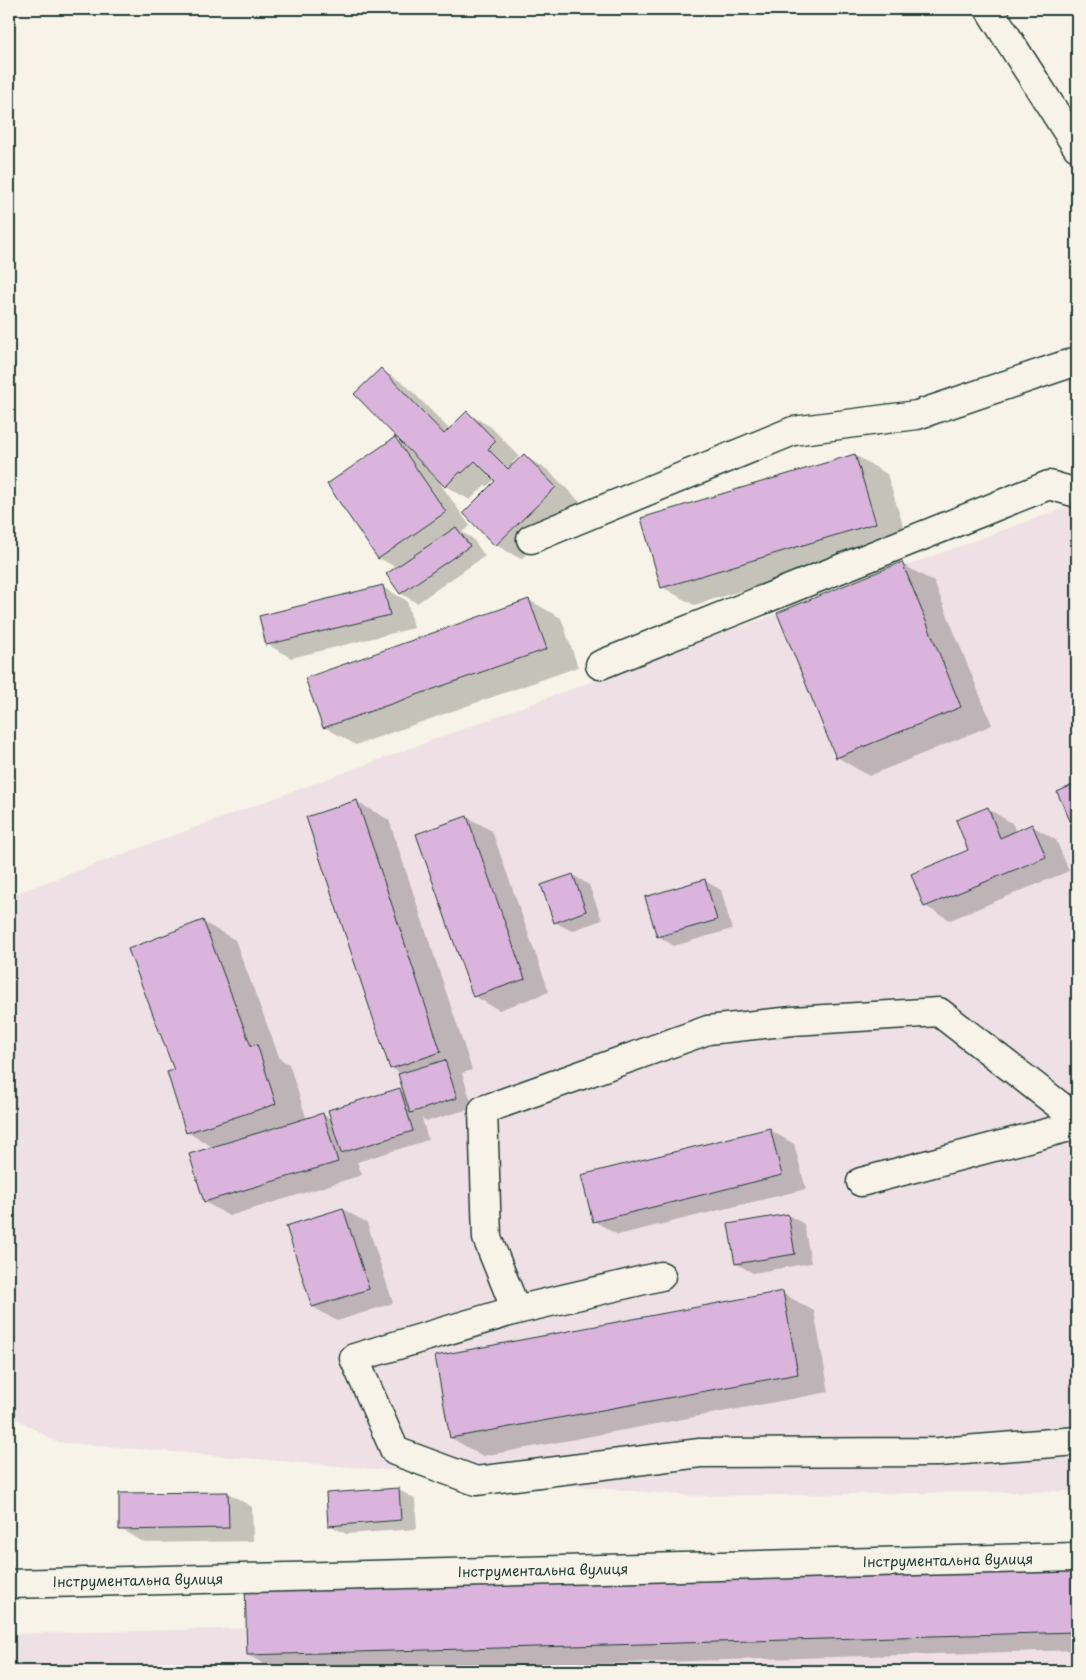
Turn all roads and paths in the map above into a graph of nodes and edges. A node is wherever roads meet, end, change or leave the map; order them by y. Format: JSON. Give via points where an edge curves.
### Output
{"nodes":[{"id":1,"x":990,"y":9,"type":"edge"},
{"id":2,"x":1077,"y":147,"type":"edge"},
{"id":3,"x":1077,"y":361,"type":"edge"},
{"id":4,"x":1077,"y":493,"type":"edge"},
{"id":5,"x":532,"y":540,"type":"dead end"},
{"id":6,"x":600,"y":665,"type":"dead end"},
{"id":7,"x":1077,"y":1119,"type":"edge"},
{"id":8,"x":1077,"y":1125,"type":"edge"},
{"id":9,"x":861,"y":1182,"type":"dead end"},
{"id":10,"x":661,"y":1276,"type":"dead end"},
{"id":11,"x":516,"y":1310,"type":"junction"},
{"id":12,"x":1077,"y":1441,"type":"edge"},
{"id":13,"x":1077,"y":1556,"type":"edge"},
{"id":14,"x":14,"y":1579,"type":"edge"}],
"edges":[{"from":1,"to":2,"type":"street"},
{"from":3,"to":5,"type":"street","via":[[917,415],[793,431]]},
{"from":4,"to":6,"type":"street","via":[[1049,485]]},
{"from":7,"to":11,"type":"street","via":[[940,1012],[708,1030],[483,1110],[487,1238]]},
{"from":8,"to":9,"type":"street"},
{"from":10,"to":11,"type":"street"},
{"from":11,"to":12,"type":"street","via":[[354,1358],[395,1451],[476,1481],[700,1453],[938,1452]]},
{"from":13,"to":14,"type":"street","name":"Інструментальна вулиця"}]}
